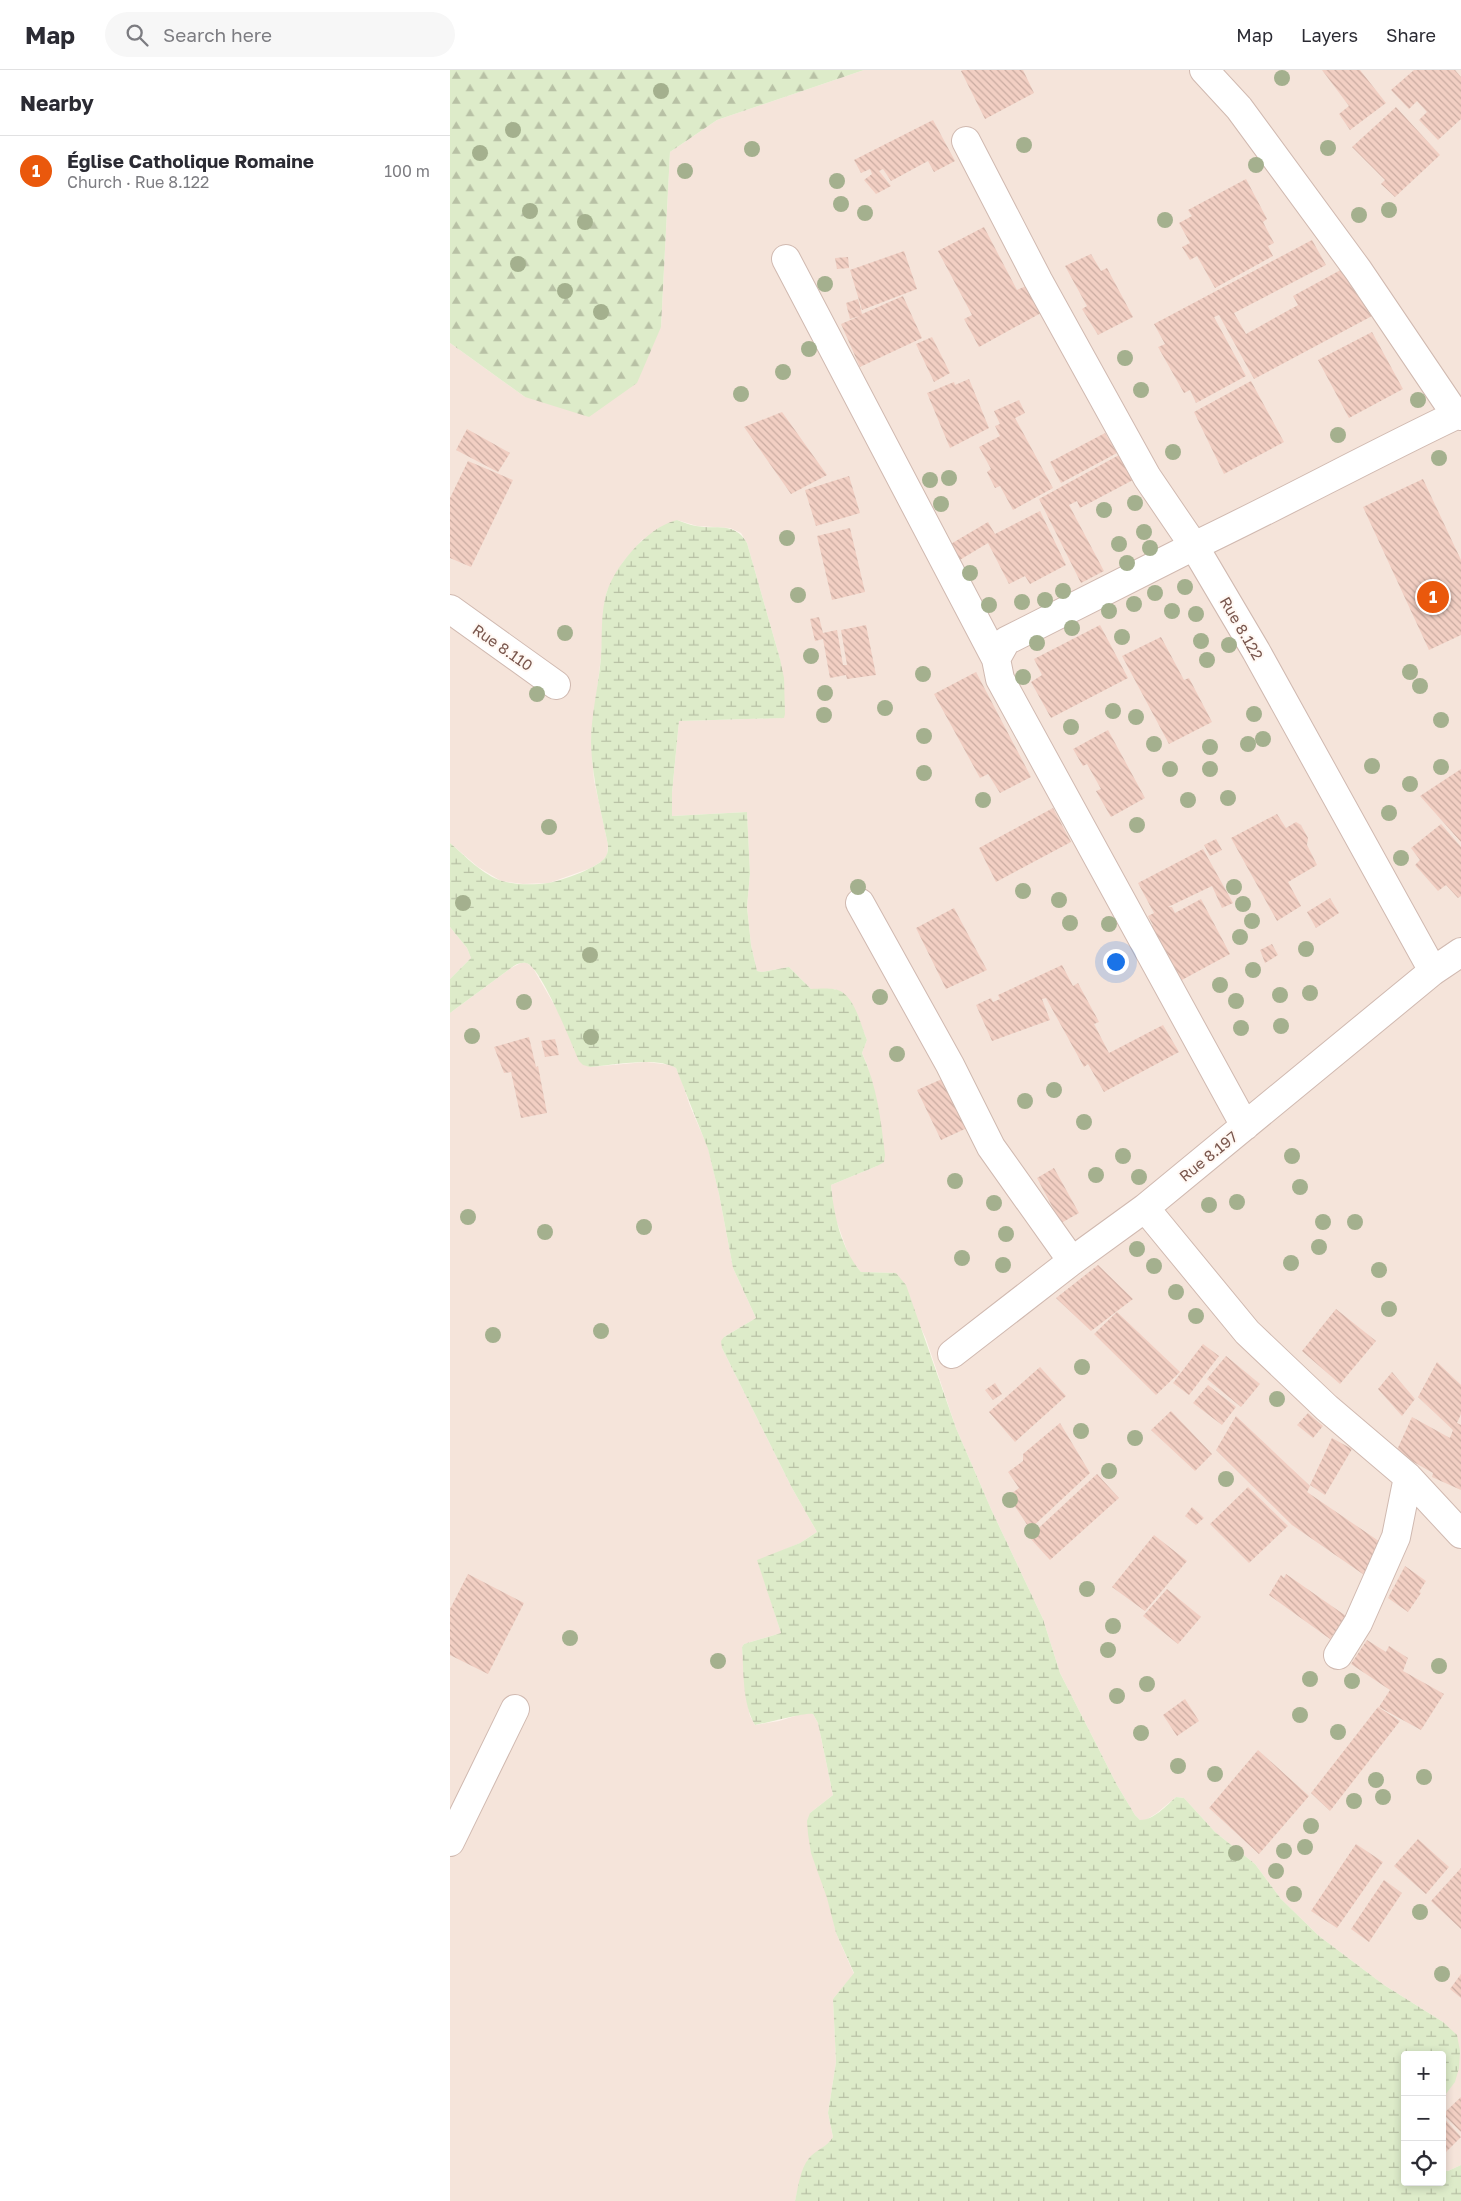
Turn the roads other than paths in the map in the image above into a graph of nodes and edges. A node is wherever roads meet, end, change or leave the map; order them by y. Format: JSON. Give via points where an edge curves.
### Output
{"nodes":[{"id":1,"x":1204,"y":70,"type":"edge"},
{"id":2,"x":966,"y":141,"type":"dead end"},
{"id":3,"x":786,"y":259,"type":"dead end"},
{"id":4,"x":1459,"y":416,"type":"edge"},
{"id":5,"x":1194,"y":546,"type":"junction"},
{"id":6,"x":450,"y":609,"type":"edge"},
{"id":7,"x":996,"y":659,"type":"junction"},
{"id":8,"x":556,"y":685,"type":"dead end"},
{"id":9,"x":860,"y":903,"type":"dead end"},
{"id":10,"x":1461,"y":952,"type":"edge"},
{"id":11,"x":1433,"y":971,"type":"junction"},
{"id":12,"x":1245,"y":1126,"type":"junction"},
{"id":13,"x":1145,"y":1208,"type":"junction"},
{"id":14,"x":1072,"y":1261,"type":"junction"},
{"id":15,"x":952,"y":1354,"type":"dead end"},
{"id":16,"x":1408,"y":1477,"type":"junction"},
{"id":17,"x":1461,"y":1534,"type":"edge"},
{"id":18,"x":1338,"y":1655,"type":"dead end"},
{"id":19,"x":515,"y":1709,"type":"dead end"},
{"id":20,"x":450,"y":1842,"type":"edge"}],
"edges":[{"from":1,"to":4,"type":"street","via":[[1239,108],[1358,270]]},
{"from":2,"to":5,"type":"street","name":"Rue 8.122","via":[[1038,280],[1147,477]]},
{"from":3,"to":7,"type":"street"},
{"from":4,"to":5,"type":"street"},
{"from":5,"to":7,"type":"street","via":[[1006,641]]},
{"from":5,"to":11,"type":"street","name":"Rue 8.122","via":[[1256,651]]},
{"from":6,"to":8,"type":"street","name":"Rue 8.110"},
{"from":7,"to":12,"type":"street","via":[[1000,679]]},
{"from":9,"to":14,"type":"street","via":[[950,1065],[990,1147]]},
{"from":10,"to":11,"type":"street","name":"Rue 8.197"},
{"from":11,"to":12,"type":"street","name":"Rue 8.197"},
{"from":12,"to":13,"type":"street","name":"Rue 8.197"},
{"from":13,"to":14,"type":"street","name":"Rue 8.197"},
{"from":13,"to":16,"type":"street","via":[[1247,1332],[1327,1408]]},
{"from":14,"to":15,"type":"street","name":"Rue 8.197"},
{"from":16,"to":17,"type":"street"},
{"from":16,"to":18,"type":"street","via":[[1396,1536],[1358,1623]]},
{"from":19,"to":20,"type":"street"}]}
